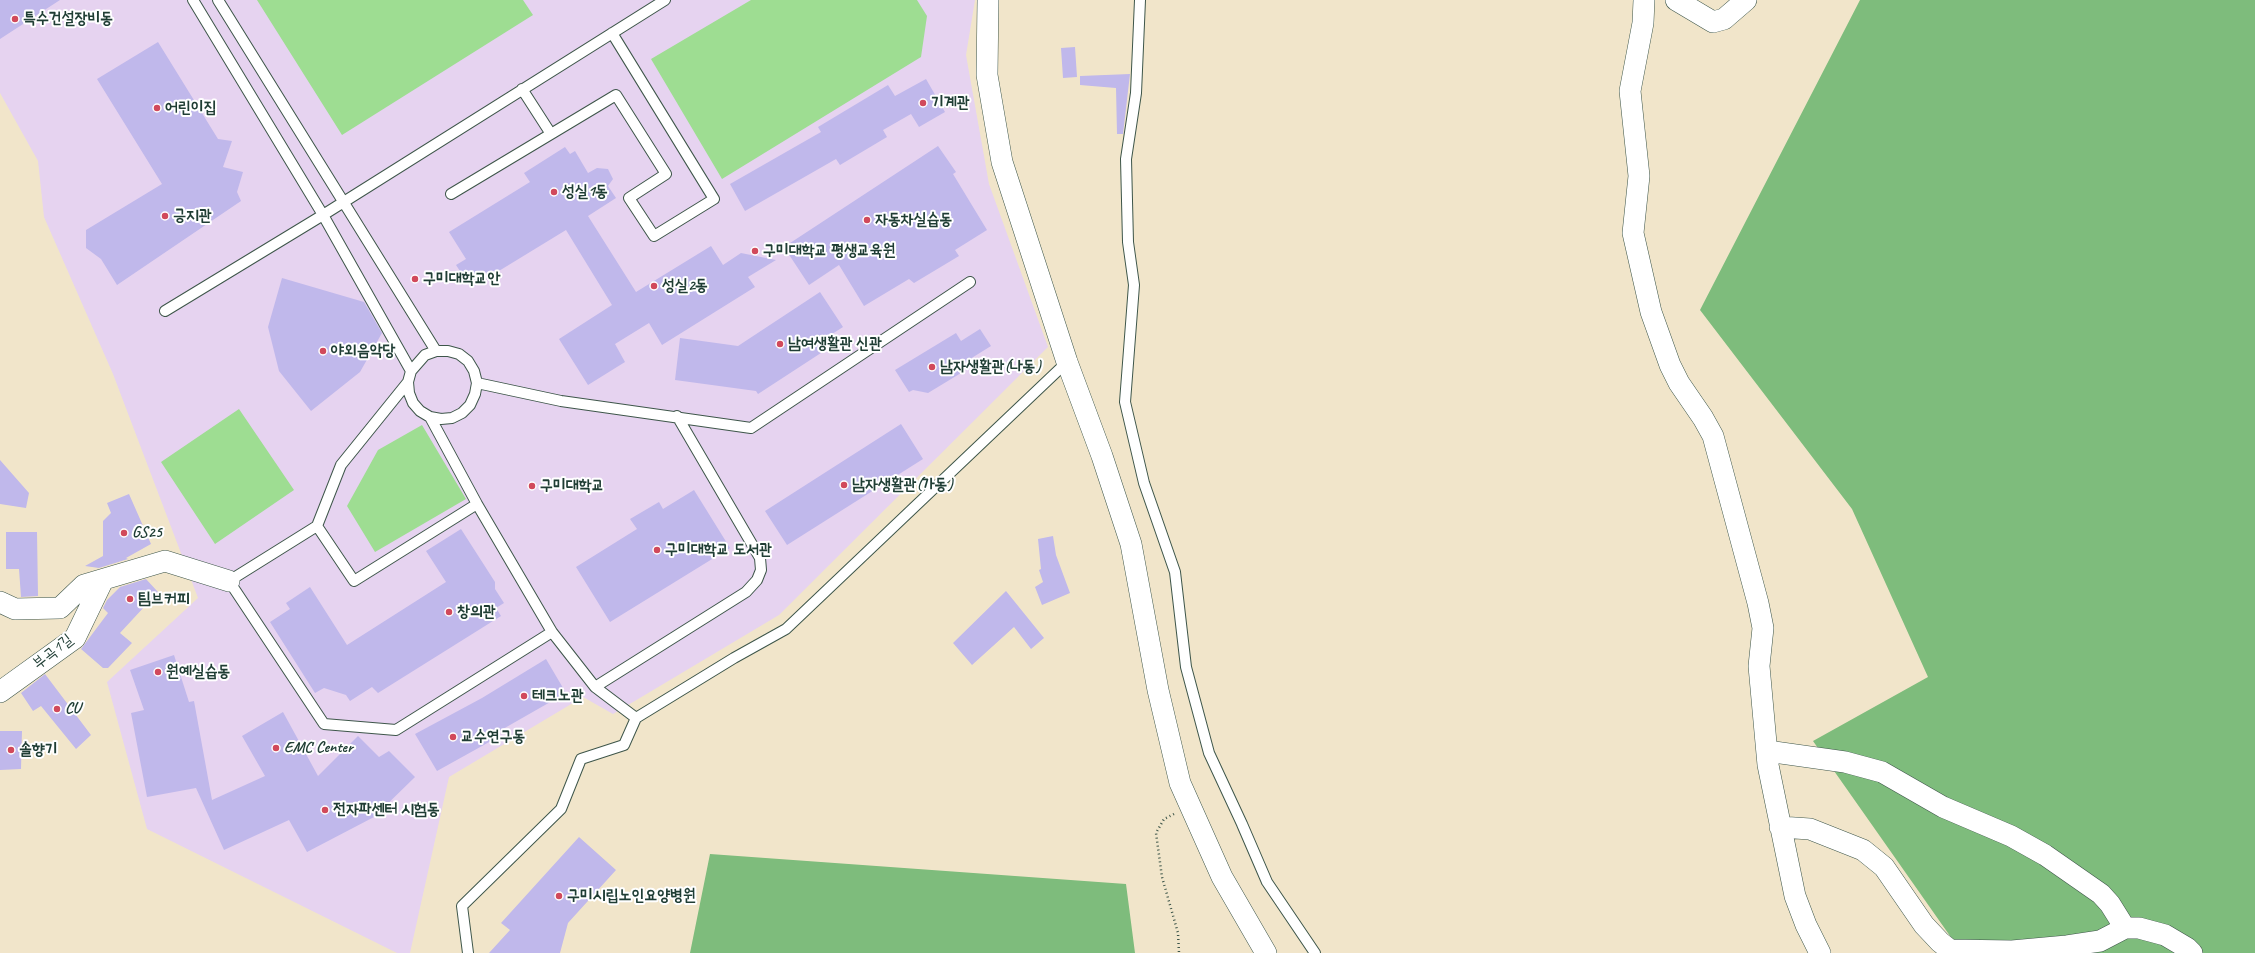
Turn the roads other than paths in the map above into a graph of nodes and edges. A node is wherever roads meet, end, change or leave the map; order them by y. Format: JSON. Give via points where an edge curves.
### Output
{"nodes":[{"id":1,"x":193,"y":0,"type":"edge"},
{"id":2,"x":218,"y":0,"type":"edge"},
{"id":3,"x":665,"y":0,"type":"edge"},
{"id":4,"x":988,"y":0,"type":"edge"},
{"id":5,"x":1140,"y":0,"type":"edge"},
{"id":6,"x":1644,"y":0,"type":"edge"},
{"id":7,"x":1676,"y":0,"type":"edge"},
{"id":8,"x":1746,"y":0,"type":"edge"},
{"id":9,"x":612,"y":33,"type":"junction"},
{"id":10,"x":522,"y":89,"type":"junction"},
{"id":11,"x":551,"y":134,"type":"junction"},
{"id":12,"x":451,"y":194,"type":"dead end"},
{"id":13,"x":344,"y":202,"type":"junction"},
{"id":14,"x":323,"y":215,"type":"junction"},
{"id":15,"x":970,"y":282,"type":"dead end"},
{"id":16,"x":166,"y":311,"type":"dead end"},
{"id":17,"x":436,"y":351,"type":"junction"},
{"id":18,"x":1067,"y":362,"type":"junction"},
{"id":19,"x":411,"y":371,"type":"junction"},
{"id":20,"x":408,"y":382,"type":"junction"},
{"id":21,"x":477,"y":383,"type":"junction"},
{"id":22,"x":677,"y":416,"type":"junction"},
{"id":23,"x":430,"y":417,"type":"junction"},
{"id":24,"x":477,"y":504,"type":"junction"},
{"id":25,"x":317,"y":526,"type":"junction"},
{"id":26,"x":103,"y":580,"type":"junction"},
{"id":27,"x":229,"y":581,"type":"junction"},
{"id":28,"x":0,"y":602,"type":"edge"},
{"id":29,"x":552,"y":632,"type":"junction"},
{"id":30,"x":595,"y":687,"type":"junction"},
{"id":31,"x":0,"y":692,"type":"edge"},
{"id":32,"x":636,"y":718,"type":"junction"},
{"id":33,"x":1767,"y":751,"type":"junction"},
{"id":34,"x":1780,"y":827,"type":"junction"},
{"id":35,"x":2125,"y":928,"type":"junction"},
{"id":36,"x":468,"y":953,"type":"edge"},
{"id":37,"x":1266,"y":953,"type":"edge"},
{"id":38,"x":1315,"y":953,"type":"edge"},
{"id":39,"x":1820,"y":953,"type":"edge"},
{"id":40,"x":2192,"y":953,"type":"edge"}],
"edges":[{"from":1,"to":14,"type":"lane"},
{"from":2,"to":13,"type":"lane"},
{"from":3,"to":9,"type":"lane"},
{"from":4,"to":18,"type":"street","via":[[987,75],[1002,162]]},
{"from":5,"to":38,"type":"lane","via":[[1136,93],[1126,159],[1128,242],[1134,285],[1125,402],[1144,483],[1175,572],[1186,667],[1209,753],[1267,882]]},
{"from":6,"to":33,"type":"street","via":[[1643,23],[1630,91],[1639,176],[1633,233],[1651,312],[1670,365],[1713,436],[1758,603],[1763,628],[1759,666]]},
{"from":7,"to":8,"type":"street","via":[[1713,22],[1724,19]]},
{"from":9,"to":10,"type":"lane"},
{"from":9,"to":11,"type":"lane","via":[[714,199],[654,236],[629,198],[666,174],[616,95]]},
{"from":10,"to":11,"type":"lane"},
{"from":10,"to":13,"type":"lane"},
{"from":11,"to":12,"type":"lane"},
{"from":13,"to":14,"type":"lane"},
{"from":13,"to":17,"type":"lane"},
{"from":14,"to":16,"type":"lane"},
{"from":14,"to":19,"type":"lane"},
{"from":15,"to":22,"type":"lane","via":[[751,428]]},
{"from":17,"to":19,"type":"lane","via":[[425,355]]},
{"from":17,"to":21,"type":"lane","via":[[459,354],[468,361]]},
{"from":18,"to":32,"type":"lane","via":[[786,629]]},
{"from":18,"to":37,"type":"street","via":[[1131,544],[1158,690],[1180,783],[1222,877]]},
{"from":19,"to":20,"type":"lane"},
{"from":20,"to":23,"type":"lane","via":[[413,403]]},
{"from":20,"to":25,"type":"lane","via":[[341,465]]},
{"from":21,"to":22,"type":"lane","via":[[561,402]]},
{"from":21,"to":23,"type":"lane","via":[[476,394],[462,413],[446,418]]},
{"from":22,"to":30,"type":"lane","via":[[760,558],[761,570],[757,580],[746,592]]},
{"from":23,"to":24,"type":"lane"},
{"from":24,"to":25,"type":"lane","via":[[354,581]]},
{"from":24,"to":29,"type":"lane"},
{"from":25,"to":27,"type":"lane"},
{"from":26,"to":27,"type":"street","name":"부곡1길","via":[[165,561]]},
{"from":26,"to":28,"type":"street","name":"부곡1길","via":[[84,585],[60,608],[14,609]]},
{"from":26,"to":31,"type":"street","name":"부곡1길","via":[[75,638]]},
{"from":27,"to":29,"type":"lane","via":[[324,724],[396,730]]},
{"from":29,"to":30,"type":"lane"},
{"from":30,"to":32,"type":"lane"},
{"from":32,"to":36,"type":"lane","via":[[624,745],[581,759],[561,809],[462,906]]},
{"from":33,"to":34,"type":"street"},
{"from":33,"to":35,"type":"street","via":[[1845,762],[1882,772],[1943,807],[2011,836],[2045,855],[2101,894]]},
{"from":34,"to":35,"type":"street","via":[[1810,829],[1864,850],[1884,868],[1924,925],[1950,950],[2012,951],[2067,946],[2100,941]]},
{"from":34,"to":39,"type":"street","via":[[1795,896]]},
{"from":35,"to":40,"type":"street","via":[[2139,928],[2165,935]]}]}
